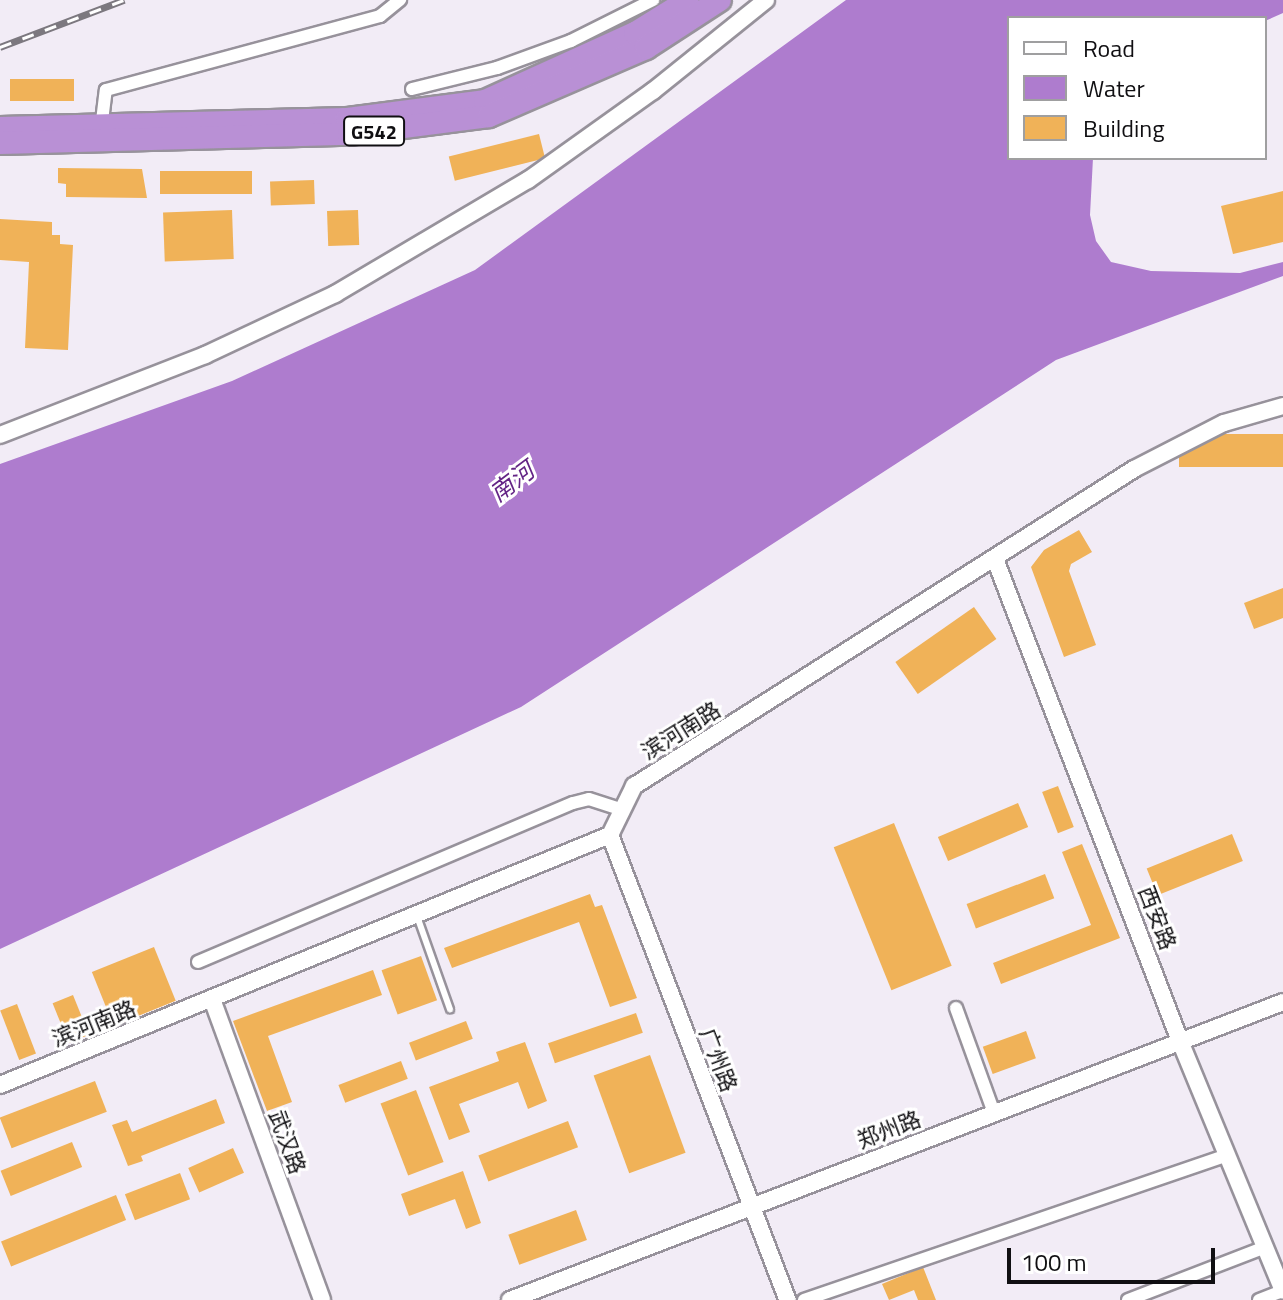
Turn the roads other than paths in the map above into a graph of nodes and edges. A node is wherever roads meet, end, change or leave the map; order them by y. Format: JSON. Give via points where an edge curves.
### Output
{"nodes":[{"id":1,"x":400,"y":0,"type":"edge"},
{"id":2,"x":653,"y":0,"type":"edge"},
{"id":3,"x":688,"y":0,"type":"edge"},
{"id":4,"x":720,"y":0,"type":"edge"},
{"id":5,"x":766,"y":0,"type":"edge"},
{"id":6,"x":412,"y":89,"type":"dead end"},
{"id":7,"x":0,"y":128,"type":"edge"},
{"id":8,"x":101,"y":133,"type":"junction"},
{"id":9,"x":0,"y":143,"type":"edge"},
{"id":10,"x":1283,"y":406,"type":"edge"},
{"id":11,"x":0,"y":435,"type":"edge"},
{"id":12,"x":995,"y":559,"type":"junction"},
{"id":13,"x":622,"y":810,"type":"junction"},
{"id":14,"x":610,"y":835,"type":"junction"},
{"id":15,"x":416,"y":913,"type":"junction"},
{"id":16,"x":198,"y":962,"type":"dead end"},
{"id":17,"x":212,"y":999,"type":"junction"},
{"id":18,"x":1283,"y":1002,"type":"edge"},
{"id":19,"x":956,"y":1008,"type":"dead end"},
{"id":20,"x":450,"y":1009,"type":"dead end"},
{"id":21,"x":1180,"y":1041,"type":"junction"},
{"id":22,"x":0,"y":1085,"type":"edge"},
{"id":23,"x":994,"y":1113,"type":"junction"},
{"id":24,"x":1227,"y":1155,"type":"junction"},
{"id":25,"x":751,"y":1207,"type":"junction"},
{"id":26,"x":1265,"y":1247,"type":"junction"},
{"id":27,"x":1283,"y":1291,"type":"edge"},
{"id":28,"x":322,"y":1300,"type":"edge"},
{"id":29,"x":510,"y":1300,"type":"edge"},
{"id":30,"x":788,"y":1300,"type":"edge"},
{"id":31,"x":804,"y":1300,"type":"edge"},
{"id":32,"x":1128,"y":1300,"type":"edge"},
{"id":33,"x":1259,"y":1300,"type":"edge"}],
"edges":[{"from":1,"to":8,"type":"street","via":[[380,16],[106,90]]},
{"from":2,"to":6,"type":"street","via":[[571,41],[497,68]]},
{"from":3,"to":8,"type":"highway","number":"G542","via":[[635,33],[485,101],[347,119]]},
{"from":4,"to":8,"type":"highway","number":"G542","via":[[646,48],[489,116],[349,134]]},
{"from":5,"to":11,"type":"street","via":[[653,91],[528,180],[335,294],[205,355]]},
{"from":7,"to":8,"type":"highway","number":"G542"},
{"from":8,"to":9,"type":"highway","number":"G542"},
{"from":10,"to":12,"type":"street","name":"滨河南路","via":[[1224,423],[1134,469]]},
{"from":12,"to":13,"type":"street","name":"滨河南路","via":[[634,786]]},
{"from":12,"to":21,"type":"street","name":"西安路"},
{"from":13,"to":14,"type":"street","name":"滨河南路"},
{"from":13,"to":16,"type":"street","via":[[589,799],[573,803]]},
{"from":14,"to":15,"type":"street","name":"滨河南路"},
{"from":14,"to":25,"type":"street","name":"广州路"},
{"from":15,"to":17,"type":"street","name":"滨河南路"},
{"from":15,"to":20,"type":"lane"},
{"from":17,"to":22,"type":"street","name":"滨河南路"},
{"from":17,"to":28,"type":"street","name":"武汉路"},
{"from":18,"to":21,"type":"street","name":"郑州路"},
{"from":19,"to":23,"type":"street"},
{"from":21,"to":23,"type":"street","name":"郑州路"},
{"from":21,"to":24,"type":"street","name":"西安路"},
{"from":23,"to":25,"type":"street","name":"郑州路"},
{"from":24,"to":26,"type":"street","name":"西安路"},
{"from":24,"to":31,"type":"street"},
{"from":25,"to":29,"type":"street","name":"郑州路"},
{"from":25,"to":30,"type":"street","name":"广州路"},
{"from":26,"to":27,"type":"street","name":"西安路"},
{"from":26,"to":32,"type":"street"},
{"from":27,"to":33,"type":"street"}]}
